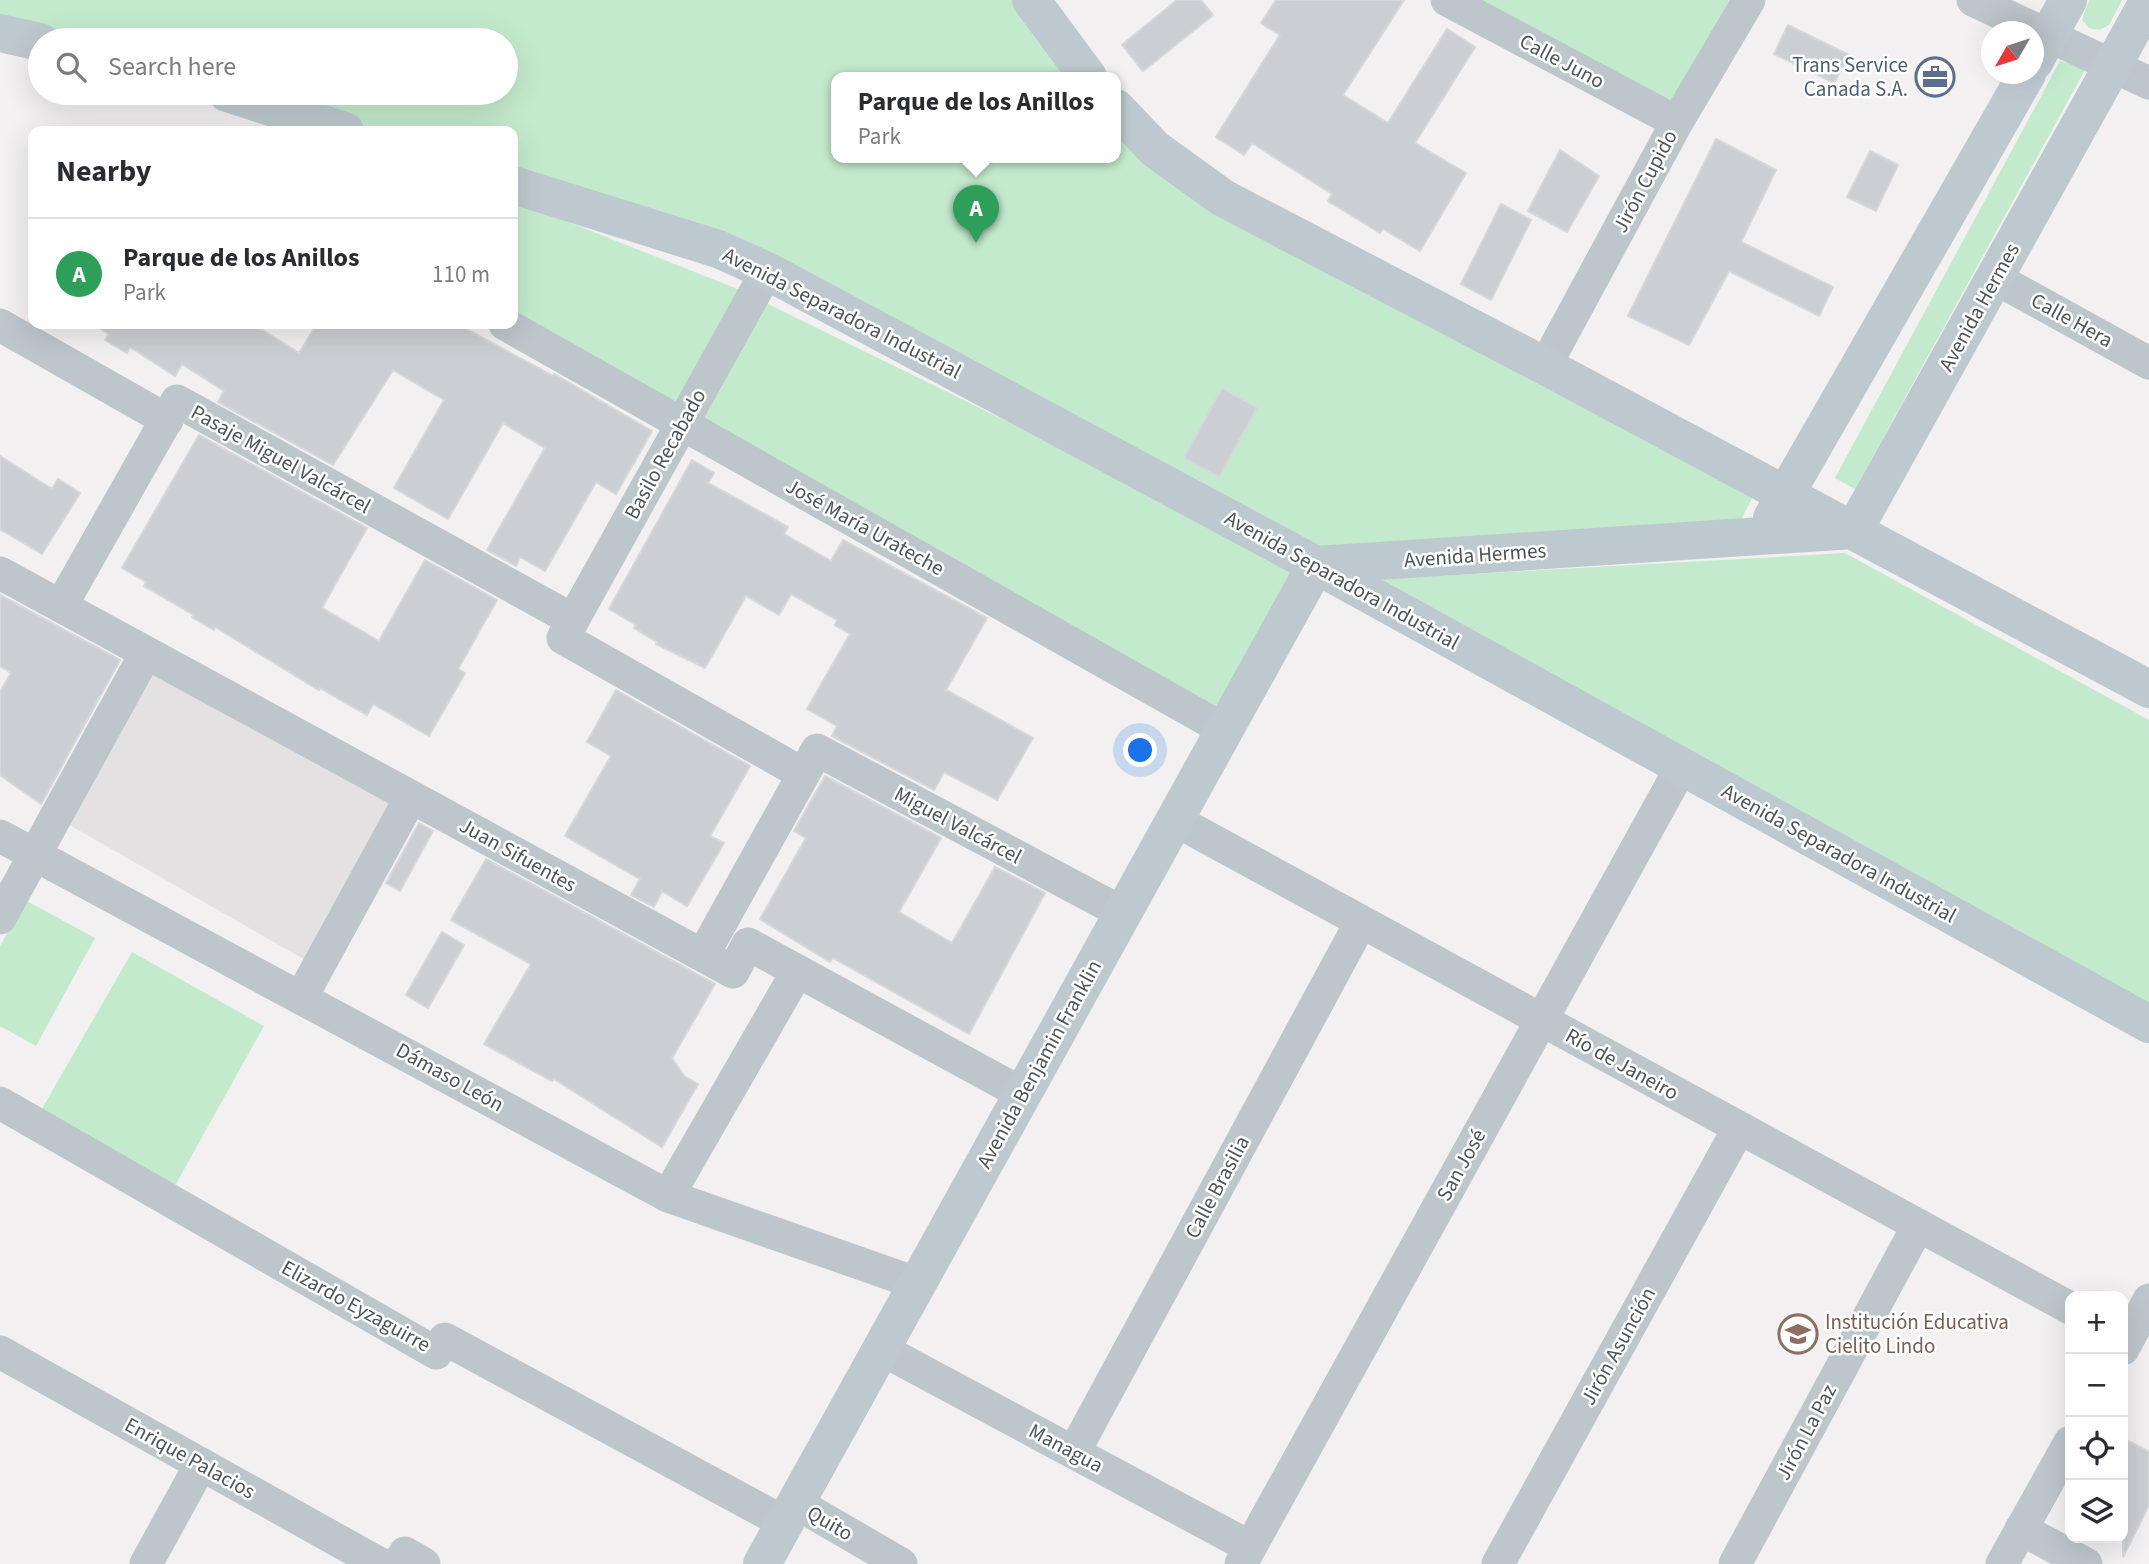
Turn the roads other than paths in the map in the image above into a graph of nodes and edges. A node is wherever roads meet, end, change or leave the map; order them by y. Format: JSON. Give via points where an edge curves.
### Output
{"nodes":[{"id":1,"x":1031,"y":0,"type":"edge"},
{"id":2,"x":1447,"y":0,"type":"edge"},
{"id":3,"x":1749,"y":0,"type":"edge"},
{"id":4,"x":1973,"y":0,"type":"edge"},
{"id":5,"x":2068,"y":0,"type":"edge"},
{"id":6,"x":2149,"y":0,"type":"edge"},
{"id":7,"x":2002,"y":21,"type":"edge"},
{"id":8,"x":0,"y":33,"type":"edge"},
{"id":9,"x":28,"y":39,"type":"edge"},
{"id":10,"x":2044,"y":44,"type":"edge"},
{"id":11,"x":2044,"y":50,"type":"edge"},
{"id":12,"x":2113,"y":65,"type":"junction"},
{"id":13,"x":1084,"y":72,"type":"edge"},
{"id":14,"x":2149,"y":83,"type":"edge"},
{"id":15,"x":2021,"y":84,"type":"edge"},
{"id":16,"x":264,"y":105,"type":"edge"},
{"id":17,"x":1121,"y":113,"type":"edge"},
{"id":18,"x":1677,"y":122,"type":"junction"},
{"id":19,"x":329,"y":126,"type":"edge"},
{"id":20,"x":518,"y":187,"type":"edge"},
{"id":21,"x":767,"y":271,"type":"junction"},
{"id":22,"x":1996,"y":278,"type":"junction"},
{"id":23,"x":0,"y":325,"type":"edge"},
{"id":24,"x":514,"y":329,"type":"edge"},
{"id":25,"x":2149,"y":363,"type":"edge"},
{"id":26,"x":1545,"y":366,"type":"junction"},
{"id":27,"x":167,"y":420,"type":"junction"},
{"id":28,"x":681,"y":423,"type":"junction"},
{"id":29,"x":1787,"y":496,"type":"junction"},
{"id":30,"x":1854,"y":530,"type":"junction"},
{"id":31,"x":1760,"y":536,"type":"junction"},
{"id":32,"x":1316,"y":565,"type":"junction"},
{"id":33,"x":0,"y":573,"type":"edge"},
{"id":34,"x":61,"y":606,"type":"junction"},
{"id":35,"x":568,"y":629,"type":"junction"},
{"id":36,"x":146,"y":653,"type":"junction"},
{"id":37,"x":2149,"y":689,"type":"edge"},
{"id":38,"x":1225,"y":730,"type":"junction"},
{"id":39,"x":1682,"y":766,"type":"junction"},
{"id":40,"x":803,"y":774,"type":"junction"},
{"id":41,"x":411,"y":797,"type":"junction"},
{"id":42,"x":1175,"y":820,"type":"junction"},
{"id":43,"x":0,"y":836,"type":"edge"},
{"id":44,"x":34,"y":855,"type":"junction"},
{"id":45,"x":1123,"y":912,"type":"junction"},
{"id":46,"x":0,"y":918,"type":"edge"},
{"id":47,"x":1361,"y":922,"type":"junction"},
{"id":48,"x":703,"y":955,"type":"junction"},
{"id":49,"x":797,"y":972,"type":"junction"},
{"id":50,"x":302,"y":996,"type":"junction"},
{"id":51,"x":1541,"y":1020,"type":"junction"},
{"id":52,"x":2149,"y":1024,"type":"edge"},
{"id":53,"x":1023,"y":1094,"type":"junction"},
{"id":54,"x":0,"y":1103,"type":"edge"},
{"id":55,"x":1740,"y":1128,"type":"junction"},
{"id":56,"x":668,"y":1196,"type":"junction"},
{"id":57,"x":1918,"y":1226,"type":"junction"},
{"id":58,"x":916,"y":1283,"type":"junction"},
{"id":59,"x":2149,"y":1300,"type":"edge"},
{"id":60,"x":2065,"y":1305,"type":"edge"},
{"id":61,"x":2131,"y":1343,"type":"edge"},
{"id":62,"x":881,"y":1349,"type":"junction"},
{"id":63,"x":0,"y":1352,"type":"edge"},
{"id":64,"x":2065,"y":1451,"type":"edge"},
{"id":65,"x":1074,"y":1452,"type":"junction"},
{"id":66,"x":201,"y":1464,"type":"junction"},
{"id":67,"x":790,"y":1513,"type":"junction"},
{"id":68,"x":2021,"y":1529,"type":"junction"},
{"id":69,"x":1246,"y":1555,"type":"edge"},
{"id":70,"x":146,"y":1564,"type":"edge"},
{"id":71,"x":380,"y":1564,"type":"edge"},
{"id":72,"x":398,"y":1564,"type":"edge"},
{"id":73,"x":424,"y":1564,"type":"edge"},
{"id":74,"x":762,"y":1564,"type":"edge"},
{"id":75,"x":901,"y":1564,"type":"edge"},
{"id":76,"x":1498,"y":1564,"type":"edge"},
{"id":77,"x":1735,"y":1564,"type":"edge"},
{"id":78,"x":2002,"y":1564,"type":"edge"},
{"id":79,"x":2086,"y":1564,"type":"edge"}],
"edges":[{"from":1,"to":13,"type":"main road"},
{"from":2,"to":18,"type":"street","name":"Calle Juno"},
{"from":3,"to":18,"type":"street","name":"Jirón Cupido"},
{"from":4,"to":7,"type":"street"},
{"from":5,"to":10,"type":"main road"},
{"from":6,"to":12,"type":"main road","name":"Avenida Hermes"},
{"from":8,"to":9,"type":"main road"},
{"from":11,"to":12,"type":"street"},
{"from":12,"to":14,"type":"street"},
{"from":12,"to":22,"type":"main road","name":"Avenida Hermes"},
{"from":15,"to":29,"type":"main road"},
{"from":16,"to":19,"type":"main road"},
{"from":17,"to":26,"type":"main road","via":[[1156,149],[1223,198]]},
{"from":18,"to":26,"type":"street","name":"Jirón Cupido"},
{"from":20,"to":21,"type":"main road","name":"Avenida Separadora Industrial","via":[[718,249]]},
{"from":21,"to":28,"type":"street","name":"Basilo Recabado"},
{"from":21,"to":32,"type":"main road","name":"Avenida Separadora Industrial"},
{"from":22,"to":25,"type":"street","name":"Calle Hera"},
{"from":22,"to":30,"type":"main road","name":"Avenida Hermes"},
{"from":23,"to":27,"type":"street","name":"Pasaje Miguel Valcárcel"},
{"from":24,"to":28,"type":"street","name":"José María Urateche"},
{"from":26,"to":29,"type":"main road"},
{"from":27,"to":34,"type":"street"},
{"from":27,"to":35,"type":"street","name":"Pasaje Miguel Valcárcel","via":[[177,401]]},
{"from":28,"to":35,"type":"street","name":"Basilo Recabado"},
{"from":28,"to":38,"type":"street","name":"José María Urateche"},
{"from":29,"to":30,"type":"main road"},
{"from":29,"to":31,"type":"main road"},
{"from":30,"to":31,"type":"main road","name":"Avenida Hermes"},
{"from":30,"to":37,"type":"main road"},
{"from":31,"to":32,"type":"main road","name":"Avenida Hermes"},
{"from":32,"to":38,"type":"main road","name":"Avenida Benjamin Franklin"},
{"from":32,"to":39,"type":"main road","name":"Avenida Separadora Industrial"},
{"from":33,"to":34,"type":"street","name":"Juan Sifuentes"},
{"from":34,"to":36,"type":"street","name":"Juan Sifuentes"},
{"from":35,"to":40,"type":"street"},
{"from":36,"to":41,"type":"street","name":"Juan Sifuentes"},
{"from":36,"to":44,"type":"street"},
{"from":38,"to":42,"type":"main road","name":"Avenida Benjamin Franklin"},
{"from":39,"to":51,"type":"street","name":"San José"},
{"from":39,"to":52,"type":"main road","name":"Avenida Separadora Industrial"},
{"from":40,"to":45,"type":"street","name":"Miguel Valcárcel","via":[[817,750]]},
{"from":40,"to":48,"type":"street","name":"Miguel Valcárcel"},
{"from":41,"to":48,"type":"street","name":"Juan Sifuentes"},
{"from":41,"to":50,"type":"street"},
{"from":42,"to":45,"type":"main road","name":"Avenida Benjamin Franklin"},
{"from":42,"to":47,"type":"street","name":"Río de Janeiro"},
{"from":43,"to":44,"type":"street","name":"Dámaso León"},
{"from":44,"to":46,"type":"street"},
{"from":44,"to":50,"type":"street","name":"Dámaso León"},
{"from":45,"to":53,"type":"main road","name":"Avenida Benjamin Franklin"},
{"from":47,"to":51,"type":"street","name":"Río de Janeiro"},
{"from":47,"to":65,"type":"street","name":"Calle Brasilia"},
{"from":48,"to":49,"type":"street","name":"Juan Sifuentes","via":[[733,972],[748,944]]},
{"from":49,"to":53,"type":"street","name":"Juan Sifuentes"},
{"from":49,"to":56,"type":"street"},
{"from":50,"to":56,"type":"street","name":"Dámaso León"},
{"from":51,"to":55,"type":"street","name":"Río de Janeiro"},
{"from":51,"to":69,"type":"street","name":"San José"},
{"from":53,"to":58,"type":"main road","name":"Avenida Benjamin Franklin"},
{"from":54,"to":67,"type":"street","name":"Elizardo Eyzaguirre","via":[[436,1353],[445,1339]]},
{"from":55,"to":57,"type":"street","name":"Río de Janeiro"},
{"from":55,"to":76,"type":"street","name":"Jirón Asunción"},
{"from":56,"to":58,"type":"street","name":"Dámaso León"},
{"from":57,"to":60,"type":"street","name":"Río de Janeiro"},
{"from":57,"to":77,"type":"street","name":"Jirón La Paz"},
{"from":58,"to":62,"type":"main road","name":"Avenida Benjamin Franklin"},
{"from":59,"to":61,"type":"street"},
{"from":62,"to":65,"type":"street","name":"Managua"},
{"from":62,"to":67,"type":"main road","name":"Avenida Benjamin Franklin"},
{"from":63,"to":66,"type":"street","name":"Enrique Palacios"},
{"from":64,"to":68,"type":"street"},
{"from":65,"to":69,"type":"street","name":"Managua"},
{"from":66,"to":70,"type":"street"},
{"from":66,"to":71,"type":"street","name":"Enrique Palacios"},
{"from":67,"to":74,"type":"main road","name":"Avenida Benjamin Franklin"},
{"from":67,"to":75,"type":"street","name":"Quito"},
{"from":68,"to":78,"type":"street"},
{"from":68,"to":79,"type":"street"},
{"from":72,"to":73,"type":"street","via":[[405,1553]]}]}
